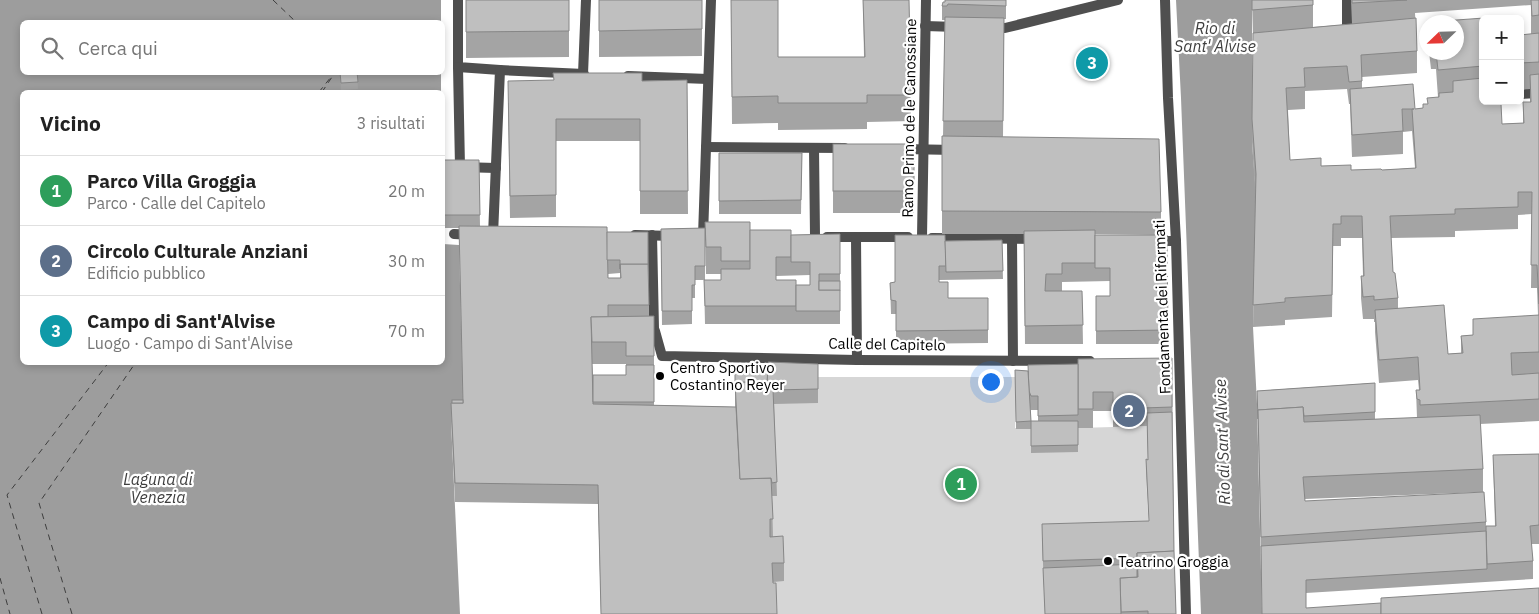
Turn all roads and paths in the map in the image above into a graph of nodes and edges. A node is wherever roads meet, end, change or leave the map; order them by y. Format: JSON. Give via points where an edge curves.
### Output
{"nodes":[{"id":1,"x":458,"y":0,"type":"edge"},
{"id":2,"x":586,"y":0,"type":"edge"},
{"id":3,"x":711,"y":0,"type":"edge"},
{"id":4,"x":926,"y":0,"type":"edge"},
{"id":5,"x":1118,"y":0,"type":"edge"},
{"id":6,"x":1165,"y":0,"type":"edge"},
{"id":7,"x":1347,"y":0,"type":"edge"},
{"id":8,"x":925,"y":26,"type":"junction"},
{"id":9,"x":965,"y":27,"type":"edge"},
{"id":10,"x":985,"y":27,"type":"edge"},
{"id":11,"x":1347,"y":38,"type":"edge"},
{"id":12,"x":458,"y":67,"type":"junction"},
{"id":13,"x":500,"y":70,"type":"junction"},
{"id":14,"x":622,"y":75,"type":"edge"},
{"id":15,"x":708,"y":79,"type":"junction"},
{"id":16,"x":1539,"y":93,"type":"edge"},
{"id":17,"x":1524,"y":94,"type":"edge"},
{"id":18,"x":706,"y":147,"type":"junction"},
{"id":19,"x":814,"y":148,"type":"junction"},
{"id":20,"x":854,"y":148,"type":"edge"},
{"id":21,"x":893,"y":149,"type":"edge"},
{"id":22,"x":923,"y":149,"type":"junction"},
{"id":23,"x":969,"y":150,"type":"edge"},
{"id":24,"x":496,"y":168,"type":"junction"},
{"id":25,"x":454,"y":234,"type":"dead end"},
{"id":26,"x":622,"y":235,"type":"edge"},
{"id":27,"x":652,"y":235,"type":"junction"},
{"id":28,"x":856,"y":237,"type":"junction"},
{"id":29,"x":922,"y":237,"type":"junction"},
{"id":30,"x":1012,"y":239,"type":"junction"},
{"id":31,"x":1051,"y":239,"type":"edge"},
{"id":32,"x":1147,"y":241,"type":"edge"},
{"id":33,"x":1176,"y":241,"type":"junction"},
{"id":34,"x":630,"y":331,"type":"edge"},
{"id":35,"x":655,"y":331,"type":"junction"},
{"id":36,"x":857,"y":360,"type":"junction"},
{"id":37,"x":1013,"y":361,"type":"junction"},
{"id":38,"x":1101,"y":361,"type":"edge"},
{"id":39,"x":1186,"y":614,"type":"edge"}],
"edges":[{"from":1,"to":12,"type":"street"},
{"from":2,"to":13,"type":"street","via":[[588,74]]},
{"from":3,"to":15,"type":"street"},
{"from":4,"to":8,"type":"street","name":"Ramo Primo de le Canossiane"},
{"from":5,"to":10,"type":"street","via":[[1005,28]]},
{"from":6,"to":33,"type":"street","name":"Fondamenta dei Riformati"},
{"from":7,"to":11,"type":"street"},
{"from":8,"to":9,"type":"street"},
{"from":8,"to":22,"type":"street","name":"Ramo Primo de le Canossiane"},
{"from":12,"to":13,"type":"street"},
{"from":12,"to":24,"type":"street","via":[[460,167]]},
{"from":13,"to":24,"type":"street"},
{"from":14,"to":15,"type":"street"},
{"from":15,"to":18,"type":"street"},
{"from":16,"to":17,"type":"street"},
{"from":18,"to":19,"type":"street"},
{"from":18,"to":27,"type":"street","via":[[699,236]]},
{"from":19,"to":20,"type":"street"},
{"from":19,"to":28,"type":"street","via":[[810,236]]},
{"from":21,"to":22,"type":"street"},
{"from":22,"to":23,"type":"street"},
{"from":22,"to":29,"type":"street","name":"Ramo Primo de le Canossiane"},
{"from":24,"to":25,"type":"street","via":[[498,235]]},
{"from":26,"to":27,"type":"street"},
{"from":27,"to":35,"type":"street"},
{"from":28,"to":29,"type":"street"},
{"from":28,"to":36,"type":"street"},
{"from":29,"to":30,"type":"street"},
{"from":30,"to":31,"type":"street"},
{"from":30,"to":37,"type":"street"},
{"from":32,"to":33,"type":"street"},
{"from":33,"to":39,"type":"street","name":"Fondamenta dei Riformati","via":[[1174,362]]},
{"from":34,"to":35,"type":"street"},
{"from":35,"to":36,"type":"street","name":"Calle del Capitelo","via":[[662,356]]},
{"from":36,"to":37,"type":"street","name":"Calle del Capitelo"},
{"from":37,"to":38,"type":"street","name":"Calle del Capitelo"}]}
